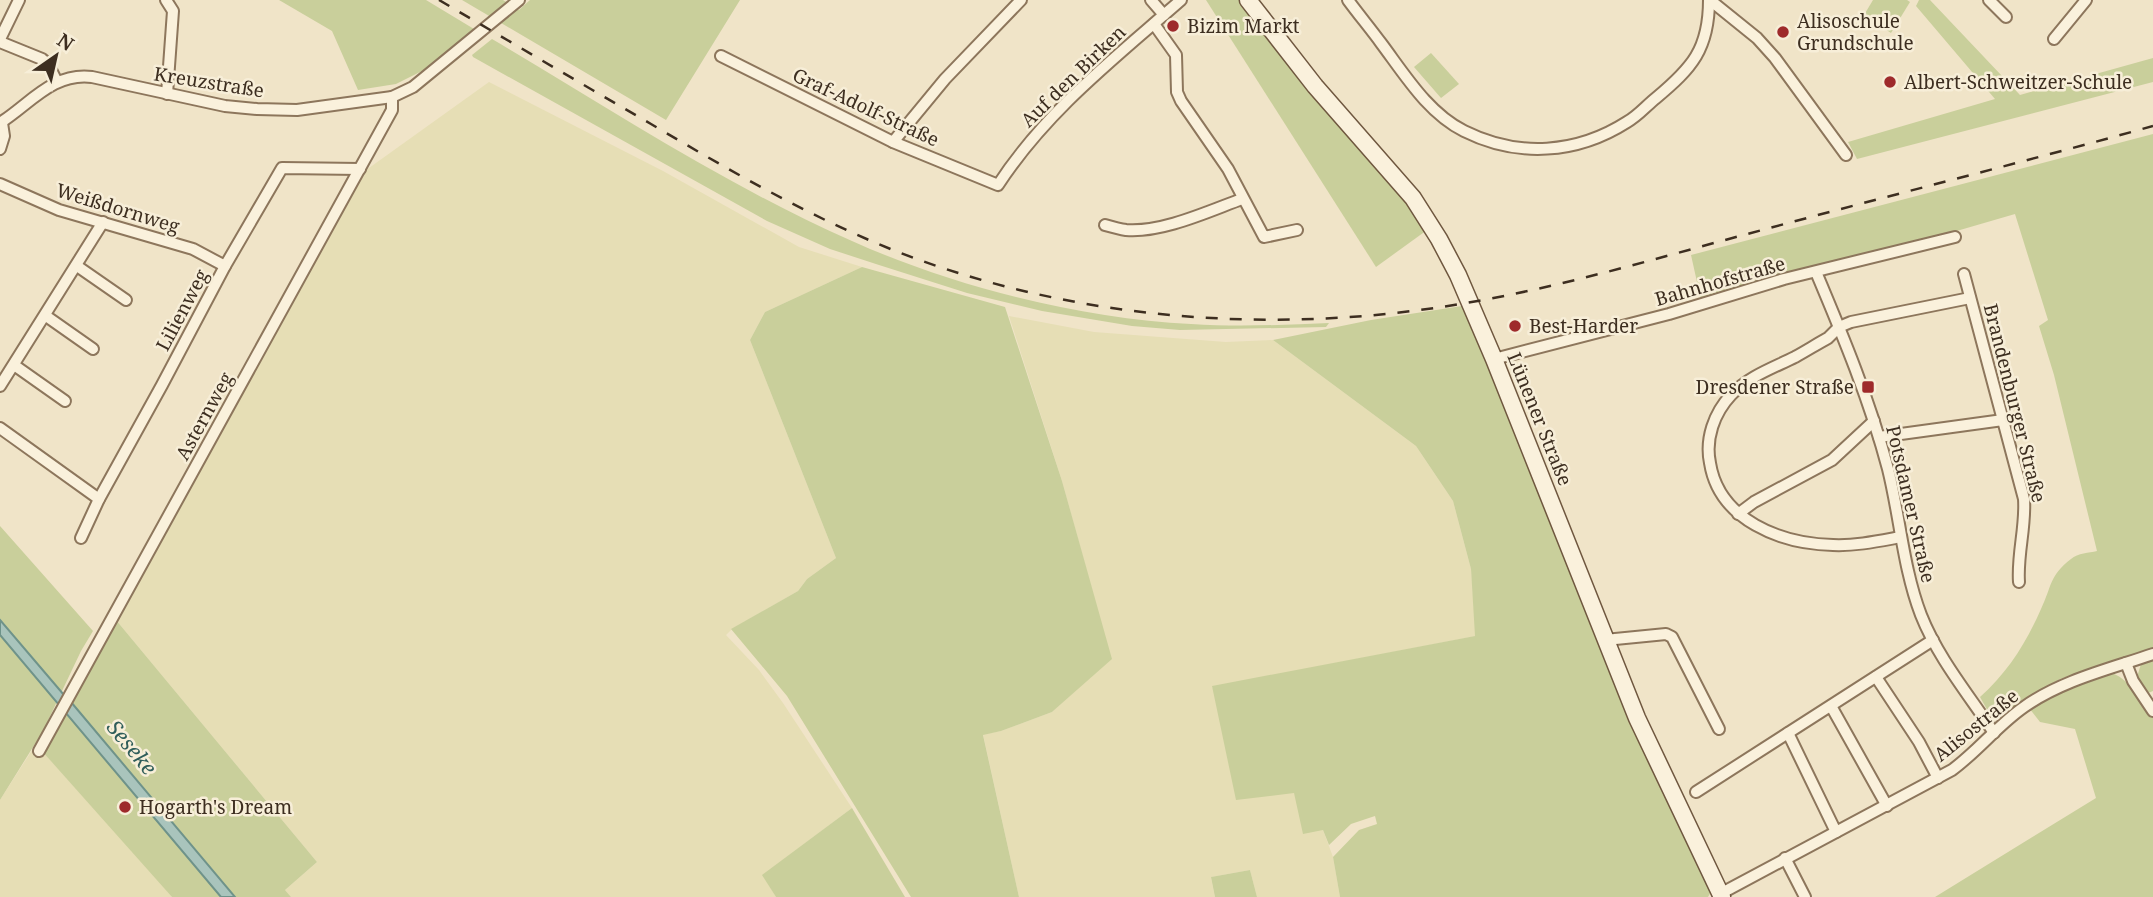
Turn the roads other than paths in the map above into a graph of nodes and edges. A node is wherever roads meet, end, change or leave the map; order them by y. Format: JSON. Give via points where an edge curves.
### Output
{"nodes":[{"id":1,"x":19,"y":0,"type":"edge"},
{"id":2,"x":166,"y":0,"type":"edge"},
{"id":3,"x":519,"y":0,"type":"edge"},
{"id":4,"x":1021,"y":0,"type":"edge"},
{"id":5,"x":1152,"y":0,"type":"edge"},
{"id":6,"x":1181,"y":0,"type":"edge"},
{"id":7,"x":1248,"y":0,"type":"edge"},
{"id":8,"x":1348,"y":0,"type":"edge"},
{"id":9,"x":1710,"y":0,"type":"edge"},
{"id":10,"x":1989,"y":0,"type":"edge"},
{"id":11,"x":2081,"y":2,"type":"edge"},
{"id":12,"x":1164,"y":15,"type":"junction"},
{"id":13,"x":2006,"y":18,"type":"dead end"},
{"id":14,"x":1154,"y":24,"type":"junction"},
{"id":15,"x":2054,"y":39,"type":"dead end"},
{"id":16,"x":0,"y":41,"type":"edge"},
{"id":17,"x":721,"y":56,"type":"dead end"},
{"id":18,"x":57,"y":82,"type":"junction"},
{"id":19,"x":167,"y":94,"type":"junction"},
{"id":20,"x":392,"y":97,"type":"junction"},
{"id":21,"x":1,"y":123,"type":"edge"},
{"id":22,"x":893,"y":142,"type":"junction"},
{"id":23,"x":0,"y":149,"type":"edge"},
{"id":24,"x":1846,"y":155,"type":"dead end"},
{"id":25,"x":359,"y":169,"type":"junction"},
{"id":26,"x":0,"y":184,"type":"edge"},
{"id":27,"x":998,"y":186,"type":"joint"},
{"id":28,"x":1242,"y":199,"type":"junction"},
{"id":29,"x":103,"y":222,"type":"junction"},
{"id":30,"x":1105,"y":225,"type":"dead end"},
{"id":31,"x":1297,"y":230,"type":"dead end"},
{"id":32,"x":1955,"y":237,"type":"dead end"},
{"id":33,"x":225,"y":265,"type":"junction"},
{"id":34,"x":78,"y":266,"type":"junction"},
{"id":35,"x":1816,"y":272,"type":"junction"},
{"id":36,"x":1964,"y":274,"type":"dead end"},
{"id":37,"x":1970,"y":299,"type":"junction"},
{"id":38,"x":126,"y":300,"type":"dead end"},
{"id":39,"x":46,"y":316,"type":"junction"},
{"id":40,"x":1839,"y":327,"type":"junction"},
{"id":41,"x":93,"y":349,"type":"dead end"},
{"id":42,"x":1494,"y":359,"type":"junction"},
{"id":43,"x":14,"y":365,"type":"junction"},
{"id":44,"x":0,"y":386,"type":"edge"},
{"id":45,"x":65,"y":401,"type":"dead end"},
{"id":46,"x":2003,"y":420,"type":"junction"},
{"id":47,"x":1874,"y":421,"type":"junction"},
{"id":48,"x":0,"y":428,"type":"edge"},
{"id":49,"x":1879,"y":436,"type":"junction"},
{"id":50,"x":99,"y":499,"type":"junction"},
{"id":51,"x":1738,"y":513,"type":"junction"},
{"id":52,"x":1901,"y":537,"type":"junction"},
{"id":53,"x":81,"y":538,"type":"dead end"},
{"id":54,"x":2019,"y":582,"type":"dead end"},
{"id":55,"x":1605,"y":640,"type":"junction"},
{"id":56,"x":1933,"y":640,"type":"junction"},
{"id":57,"x":2153,"y":654,"type":"edge"},
{"id":58,"x":2126,"y":663,"type":"junction"},
{"id":59,"x":1876,"y":677,"type":"junction"},
{"id":60,"x":1831,"y":706,"type":"junction"},
{"id":61,"x":2153,"y":711,"type":"edge"},
{"id":62,"x":1719,"y":729,"type":"dead end"},
{"id":63,"x":1788,"y":733,"type":"junction"},
{"id":64,"x":1994,"y":733,"type":"junction"},
{"id":65,"x":39,"y":751,"type":"dead end"},
{"id":66,"x":1938,"y":778,"type":"junction"},
{"id":67,"x":1696,"y":792,"type":"dead end"},
{"id":68,"x":1887,"y":806,"type":"junction"},
{"id":69,"x":1836,"y":832,"type":"junction"},
{"id":70,"x":1785,"y":859,"type":"junction"},
{"id":71,"x":1721,"y":896,"type":"edge"},
{"id":72,"x":1805,"y":897,"type":"edge"}],
"edges":[{"from":1,"to":16,"type":"street"},
{"from":2,"to":19,"type":"street","via":[[173,10]]},
{"from":3,"to":20,"type":"street","name":"Kreuzstraße","via":[[413,87]]},
{"from":4,"to":22,"type":"street","via":[[945,79]]},
{"from":5,"to":12,"type":"street"},
{"from":6,"to":12,"type":"street","name":"Auf den Birken"},
{"from":7,"to":42,"type":"main road","name":"Lünener Straße","via":[[1422,210],[1458,275]]},
{"from":8,"to":9,"type":"street","via":[[1438,114],[1488,142],[1530,150],[1581,143],[1630,121],[1678,81],[1694,63],[1706,36]]},
{"from":9,"to":24,"type":"street","via":[[1775,58]]},
{"from":10,"to":13,"type":"street"},
{"from":11,"to":15,"type":"street"},
{"from":12,"to":14,"type":"street","name":"Auf den Birken"},
{"from":14,"to":27,"type":"street","name":"Auf den Birken","via":[[1049,119]]},
{"from":14,"to":28,"type":"street","via":[[1176,55],[1181,101],[1228,169]]},
{"from":16,"to":18,"type":"street","via":[[42,59]]},
{"from":17,"to":22,"type":"street","name":"Graf-Adolf-Straße"},
{"from":18,"to":19,"type":"street","name":"Kreuzstraße","via":[[82,76]]},
{"from":18,"to":21,"type":"street","name":"Kreuzstraße"},
{"from":19,"to":20,"type":"street","name":"Kreuzstraße","via":[[225,106],[281,110]]},
{"from":20,"to":25,"type":"street","name":"Asternweg","via":[[392,110]]},
{"from":21,"to":23,"type":"street"},
{"from":22,"to":27,"type":"street","name":"Graf-Adolf-Straße"},
{"from":25,"to":33,"type":"street","name":"Lilienweg","via":[[282,168]]},
{"from":25,"to":65,"type":"street","name":"Asternweg"},
{"from":26,"to":29,"type":"street","name":"Weißdornweg","via":[[59,210]]},
{"from":28,"to":30,"type":"street","via":[[1149,229]]},
{"from":28,"to":31,"type":"street","via":[[1264,237]]},
{"from":29,"to":33,"type":"street","name":"Weißdornweg","via":[[193,249]]},
{"from":29,"to":34,"type":"street"},
{"from":32,"to":35,"type":"street","name":"Bahnhofstraße"},
{"from":33,"to":50,"type":"street","name":"Lilienweg"},
{"from":34,"to":38,"type":"street"},
{"from":34,"to":39,"type":"street"},
{"from":35,"to":40,"type":"street","name":"Potsdamer Straße"},
{"from":35,"to":42,"type":"street","name":"Bahnhofstraße"},
{"from":36,"to":37,"type":"street","name":"Brandenburger Straße"},
{"from":37,"to":40,"type":"street"},
{"from":37,"to":46,"type":"street","name":"Brandenburger Straße"},
{"from":39,"to":41,"type":"street"},
{"from":39,"to":43,"type":"street"},
{"from":40,"to":47,"type":"street","name":"Potsdamer Straße"},
{"from":40,"to":51,"type":"street","via":[[1828,338],[1742,384],[1720,411],[1709,440],[1711,474]]},
{"from":42,"to":55,"type":"main road","name":"Lünener Straße"},
{"from":43,"to":44,"type":"street"},
{"from":43,"to":45,"type":"street"},
{"from":46,"to":49,"type":"street"},
{"from":46,"to":54,"type":"street","name":"Brandenburger Straße","via":[[2024,499]]},
{"from":47,"to":49,"type":"street","name":"Potsdamer Straße"},
{"from":47,"to":51,"type":"street","via":[[1832,460]]},
{"from":48,"to":50,"type":"street"},
{"from":49,"to":52,"type":"street","name":"Potsdamer Straße"},
{"from":50,"to":53,"type":"street","name":"Lilienweg"},
{"from":51,"to":52,"type":"street","via":[[1768,531],[1807,542],[1855,544]]},
{"from":52,"to":56,"type":"street","name":"Potsdamer Straße","via":[[1915,597]]},
{"from":55,"to":62,"type":"street","via":[[1672,637]]},
{"from":55,"to":71,"type":"main road","name":"Lünener Straße"},
{"from":56,"to":59,"type":"street"},
{"from":56,"to":64,"type":"street","name":"Potsdamer Straße"},
{"from":57,"to":58,"type":"street","name":"Alisostraße"},
{"from":58,"to":61,"type":"street"},
{"from":58,"to":64,"type":"street","name":"Alisostraße","via":[[2041,696]]},
{"from":59,"to":60,"type":"street"},
{"from":59,"to":66,"type":"street","name":"Alisostraße"},
{"from":60,"to":63,"type":"street"},
{"from":60,"to":68,"type":"street"},
{"from":63,"to":67,"type":"street"},
{"from":63,"to":69,"type":"street"},
{"from":64,"to":66,"type":"street","name":"Alisostraße"},
{"from":66,"to":68,"type":"street","name":"Alisostraße"},
{"from":68,"to":69,"type":"street","name":"Alisostraße"},
{"from":69,"to":70,"type":"street","name":"Alisostraße"},
{"from":70,"to":71,"type":"street","name":"Alisostraße"},
{"from":70,"to":72,"type":"street"}]}
